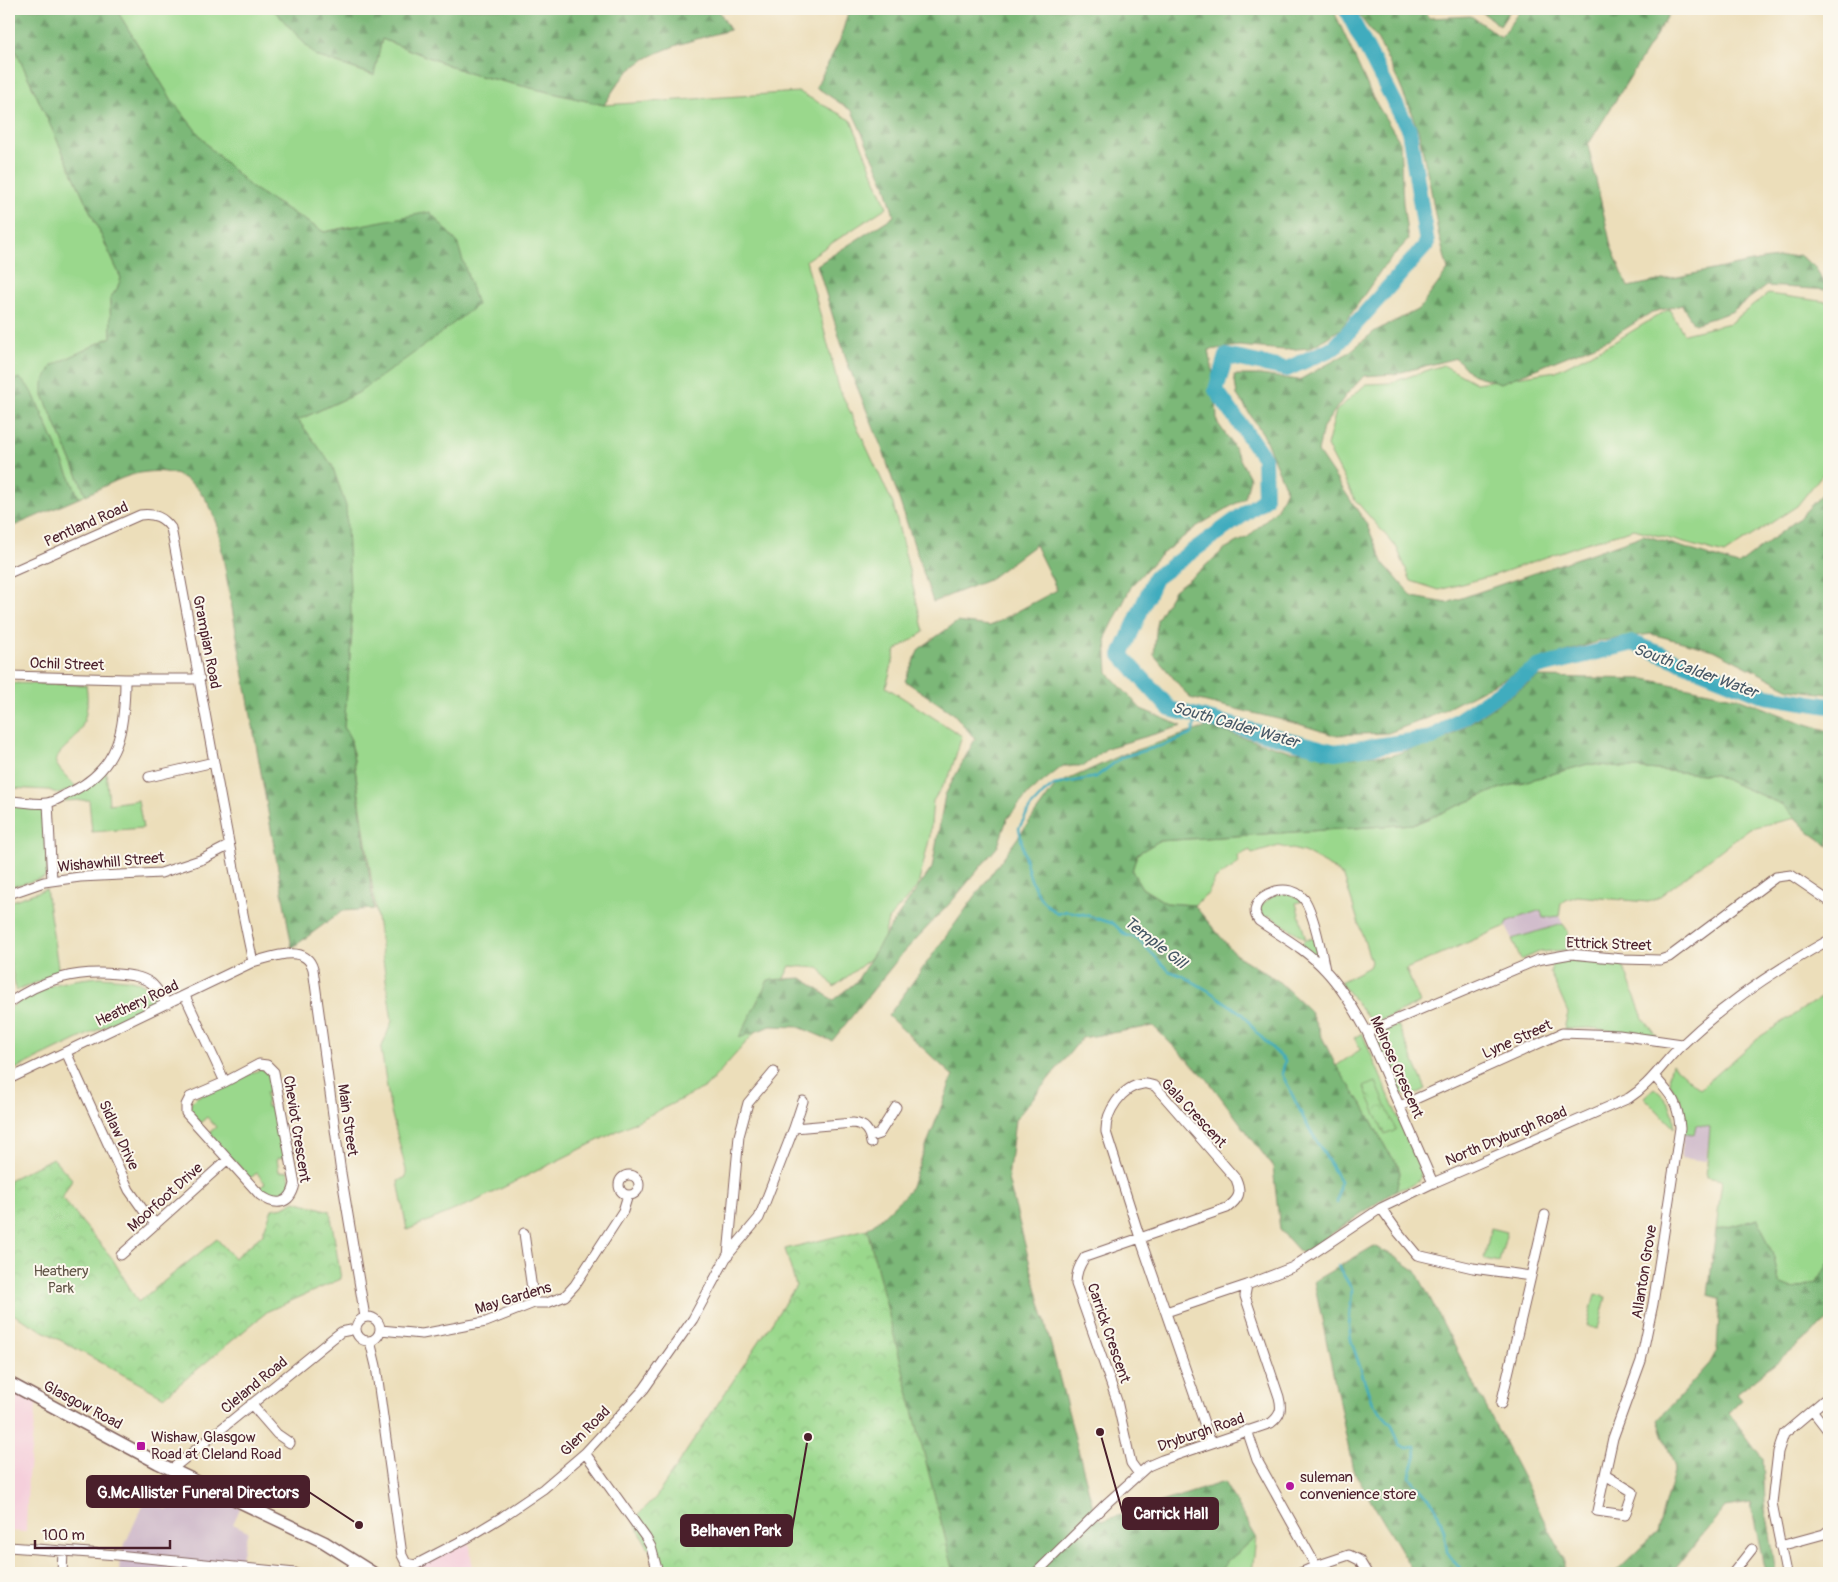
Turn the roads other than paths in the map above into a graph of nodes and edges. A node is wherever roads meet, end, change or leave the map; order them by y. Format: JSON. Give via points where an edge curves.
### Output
{"nodes":[{"id":1,"x":171,"y":528,"type":"joint"},
{"id":2,"x":9,"y":572,"type":"edge"},
{"id":3,"x":9,"y":676,"type":"edge"},
{"id":4,"x":125,"y":679,"type":"junction"},
{"id":5,"x":200,"y":679,"type":"junction"},
{"id":6,"x":214,"y":762,"type":"junction"},
{"id":7,"x":149,"y":777,"type":"dead end"},
{"id":8,"x":9,"y":801,"type":"edge"},
{"id":9,"x":48,"y":803,"type":"junction"},
{"id":10,"x":228,"y":846,"type":"junction"},
{"id":11,"x":52,"y":881,"type":"junction"},
{"id":12,"x":9,"y":894,"type":"edge"},
{"id":13,"x":1829,"y":901,"type":"edge"},
{"id":14,"x":1829,"y":940,"type":"edge"},
{"id":15,"x":278,"y":956,"type":"joint"},
{"id":16,"x":253,"y":962,"type":"junction"},
{"id":17,"x":1324,"y":970,"type":"junction"},
{"id":18,"x":185,"y":996,"type":"junction"},
{"id":19,"x":9,"y":1003,"type":"edge"},
{"id":20,"x":167,"y":1004,"type":"junction"},
{"id":21,"x":1367,"y":1032,"type":"junction"},
{"id":22,"x":1682,"y":1044,"type":"junction"},
{"id":23,"x":66,"y":1052,"type":"junction"},
{"id":24,"x":774,"y":1072,"type":"dead end"},
{"id":25,"x":1654,"y":1076,"type":"junction"},
{"id":26,"x":9,"y":1079,"type":"edge"},
{"id":27,"x":225,"y":1082,"type":"junction"},
{"id":28,"x":803,"y":1101,"type":"dead end"},
{"id":29,"x":1400,"y":1106,"type":"junction"},
{"id":30,"x":896,"y":1107,"type":"dead end"},
{"id":31,"x":794,"y":1128,"type":"junction"},
{"id":32,"x":227,"y":1160,"type":"junction"},
{"id":33,"x":1433,"y":1183,"type":"junction"},
{"id":34,"x":628,"y":1195,"type":"dead end"},
{"id":35,"x":1381,"y":1208,"type":"junction"},
{"id":36,"x":1545,"y":1215,"type":"dead end"},
{"id":37,"x":156,"y":1224,"type":"junction"},
{"id":38,"x":524,"y":1233,"type":"dead end"},
{"id":39,"x":1140,"y":1238,"type":"junction"},
{"id":40,"x":121,"y":1255,"type":"dead end"},
{"id":41,"x":727,"y":1256,"type":"junction"},
{"id":42,"x":1531,"y":1276,"type":"junction"},
{"id":43,"x":1247,"y":1285,"type":"junction"},
{"id":44,"x":534,"y":1303,"type":"junction"},
{"id":45,"x":1166,"y":1312,"type":"junction"},
{"id":46,"x":365,"y":1317,"type":"junction"},
{"id":47,"x":356,"y":1329,"type":"junction"},
{"id":48,"x":381,"y":1330,"type":"junction"},
{"id":49,"x":370,"y":1341,"type":"junction"},
{"id":50,"x":9,"y":1382,"type":"edge"},
{"id":51,"x":1829,"y":1396,"type":"edge"},
{"id":52,"x":251,"y":1404,"type":"junction"},
{"id":53,"x":1501,"y":1404,"type":"dead end"},
{"id":54,"x":1812,"y":1410,"type":"junction"},
{"id":55,"x":1247,"y":1430,"type":"junction"},
{"id":56,"x":1829,"y":1432,"type":"edge"},
{"id":57,"x":290,"y":1442,"type":"dead end"},
{"id":58,"x":1211,"y":1443,"type":"junction"},
{"id":59,"x":585,"y":1453,"type":"junction"},
{"id":60,"x":172,"y":1469,"type":"junction"},
{"id":61,"x":1139,"y":1474,"type":"junction"},
{"id":62,"x":1605,"y":1475,"type":"junction"},
{"id":63,"x":1829,"y":1530,"type":"edge"},
{"id":64,"x":1780,"y":1546,"type":"junction"},
{"id":65,"x":9,"y":1547,"type":"edge"},
{"id":66,"x":1752,"y":1549,"type":"dead end"},
{"id":67,"x":63,"y":1551,"type":"junction"},
{"id":68,"x":356,"y":1563,"type":"junction"},
{"id":69,"x":1316,"y":1566,"type":"junction"},
{"id":70,"x":238,"y":1570,"type":"edge"},
{"id":71,"x":62,"y":1573,"type":"edge"},
{"id":72,"x":295,"y":1573,"type":"edge"},
{"id":73,"x":348,"y":1573,"type":"edge"},
{"id":74,"x":373,"y":1573,"type":"edge"},
{"id":75,"x":658,"y":1573,"type":"edge"},
{"id":76,"x":1036,"y":1573,"type":"edge"},
{"id":77,"x":1300,"y":1573,"type":"edge"},
{"id":78,"x":1367,"y":1573,"type":"edge"},
{"id":79,"x":1733,"y":1573,"type":"edge"},
{"id":80,"x":1786,"y":1573,"type":"edge"}],
"edges":[{"from":1,"to":2,"type":"street","name":"Pentland Road","via":[[161,517],[140,515]]},
{"from":1,"to":5,"type":"street","name":"Grampian Road"},
{"from":3,"to":4,"type":"street","name":"Ochil Street"},
{"from":4,"to":5,"type":"street","name":"Ochil Street"},
{"from":4,"to":9,"type":"street","name":"Ochil Street","via":[[122,731],[110,759],[80,787]]},
{"from":5,"to":6,"type":"street","name":"Grampian Road"},
{"from":6,"to":7,"type":"street"},
{"from":6,"to":10,"type":"street","name":"Grampian Road"},
{"from":8,"to":9,"type":"street","name":"Ochil Street"},
{"from":9,"to":11,"type":"street","name":"Wishawhill Street"},
{"from":10,"to":11,"type":"street","name":"Wishawhill Street","via":[[203,859],[161,873]]},
{"from":10,"to":16,"type":"street","name":"Grampian Road"},
{"from":11,"to":12,"type":"street","name":"Wishawhill Street"},
{"from":13,"to":21,"type":"street","name":"Ettrick Street","via":[[1791,875],[1776,877],[1669,957],[1660,960],[1622,959],[1571,954],[1537,960]]},
{"from":14,"to":22,"type":"street","name":"North Dryburgh Road","via":[[1740,996]]},
{"from":15,"to":16,"type":"street","name":"Heathery Road"},
{"from":15,"to":46,"type":"street","name":"Main Street","via":[[300,954],[306,957],[313,970]]},
{"from":16,"to":18,"type":"street","name":"Heathery Road"},
{"from":17,"to":17,"type":"street","name":"Melrose Crescent","via":[[1307,904],[1302,897],[1282,889],[1257,903],[1254,909],[1258,921],[1304,952]]},
{"from":17,"to":21,"type":"street","name":"Melrose Crescent"},
{"from":18,"to":20,"type":"street","name":"Heathery Road"},
{"from":18,"to":27,"type":"street"},
{"from":19,"to":20,"type":"street","via":[[58,978],[98,972],[142,978],[152,983]]},
{"from":20,"to":23,"type":"street","name":"Heathery Road"},
{"from":21,"to":29,"type":"street","name":"Melrose Crescent"},
{"from":22,"to":25,"type":"street","name":"North Dryburgh Road"},
{"from":22,"to":29,"type":"street","name":"Lyne Street","via":[[1619,1035],[1562,1033]]},
{"from":23,"to":26,"type":"street","name":"Heathery Road"},
{"from":23,"to":37,"type":"street","name":"Sidlaw Drive","via":[[129,1190]]},
{"from":24,"to":41,"type":"street","name":"Glen Road","via":[[748,1103],[739,1136]]},
{"from":25,"to":33,"type":"street","name":"North Dryburgh Road","via":[[1629,1098]]},
{"from":25,"to":62,"type":"street","name":"Allanton Grove","via":[[1679,1110],[1680,1128],[1643,1354],[1613,1438]]},
{"from":27,"to":32,"type":"street","name":"Cheviot Crescent","via":[[190,1097],[186,1113]]},
{"from":27,"to":32,"type":"street","name":"Cheviot Crescent","via":[[259,1064],[267,1065],[274,1072],[295,1184],[293,1193],[283,1202],[268,1201]]},
{"from":28,"to":31,"type":"street","name":"Glen Road"},
{"from":29,"to":33,"type":"street","name":"Melrose Crescent"},
{"from":30,"to":31,"type":"street","via":[[879,1134],[871,1140],[865,1128],[853,1122]]},
{"from":31,"to":41,"type":"street","name":"Glen Road","via":[[759,1218]]},
{"from":32,"to":37,"type":"street","name":"Moorfoot Drive"},
{"from":33,"to":35,"type":"street","name":"North Dryburgh Road"},
{"from":34,"to":44,"type":"street","name":"May Gardens","via":[[623,1211],[569,1292],[558,1300]]},
{"from":35,"to":42,"type":"street","via":[[1417,1254],[1474,1268]]},
{"from":35,"to":43,"type":"street","name":"North Dryburgh Road","via":[[1301,1263]]},
{"from":36,"to":42,"type":"street"},
{"from":37,"to":40,"type":"street","name":"Moorfoot Drive"},
{"from":38,"to":44,"type":"street"},
{"from":39,"to":39,"type":"street","name":"Gala Crescent","via":[[1227,1208],[1240,1195],[1236,1179],[1155,1086],[1144,1084],[1123,1093],[1105,1124]]},
{"from":39,"to":45,"type":"street","name":"Gala Crescent"},
{"from":39,"to":61,"type":"street","name":"Carrick Crescent","via":[[1084,1257],[1076,1275],[1076,1284],[1117,1401],[1131,1464]]},
{"from":41,"to":59,"type":"street","name":"Glen Road","via":[[693,1319],[663,1363],[644,1389]]},
{"from":42,"to":53,"type":"street"},
{"from":43,"to":45,"type":"street","name":"North Dryburgh Road"},
{"from":43,"to":55,"type":"street","name":"Dryburgh Road","via":[[1245,1296],[1281,1408],[1278,1418],[1271,1423]]},
{"from":44,"to":48,"type":"street","name":"May Gardens","via":[[486,1322],[422,1334]]},
{"from":45,"to":58,"type":"street","name":"Gala Crescent"},
{"from":46,"to":47,"type":"street","via":[[358,1321]]},
{"from":46,"to":48,"type":"street","via":[[373,1317]]},
{"from":47,"to":49,"type":"street","via":[[362,1340]]},
{"from":47,"to":52,"type":"street","name":"Cleland Road","via":[[341,1332]]},
{"from":48,"to":49,"type":"street","via":[[377,1338]]},
{"from":49,"to":59,"type":"street","name":"Glen Road","via":[[402,1555],[406,1563],[414,1565],[502,1517],[543,1489]]},
{"from":50,"to":60,"type":"main road","name":"Glasgow Road"},
{"from":51,"to":54,"type":"street"},
{"from":52,"to":57,"type":"street","via":[[277,1434]]},
{"from":52,"to":60,"type":"street","name":"Cleland Road"},
{"from":54,"to":56,"type":"street"},
{"from":54,"to":64,"type":"street","via":[[1784,1434],[1778,1452],[1772,1503]]},
{"from":55,"to":58,"type":"street","name":"Dryburgh Road"},
{"from":55,"to":69,"type":"street","via":[[1257,1460]]},
{"from":58,"to":61,"type":"street","name":"Dryburgh Road","via":[[1148,1466]]},
{"from":59,"to":75,"type":"street","via":[[646,1538]]},
{"from":60,"to":68,"type":"main road","name":"Glasgow Road","via":[[324,1542]]},
{"from":61,"to":76,"type":"street","name":"Dryburgh Road"},
{"from":62,"to":62,"type":"street","name":"Allanton Grove","via":[[1633,1492],[1625,1515],[1597,1511]]},
{"from":63,"to":64,"type":"street"},
{"from":64,"to":80,"type":"street"},
{"from":65,"to":67,"type":"street"},
{"from":66,"to":79,"type":"street"},
{"from":67,"to":70,"type":"street"},
{"from":67,"to":71,"type":"street"},
{"from":68,"to":73,"type":"street"},
{"from":68,"to":74,"type":"main road"},
{"from":69,"to":77,"type":"street"},
{"from":69,"to":78,"type":"street","via":[[1349,1555],[1359,1560]]},
{"from":70,"to":72,"type":"street"}]}
